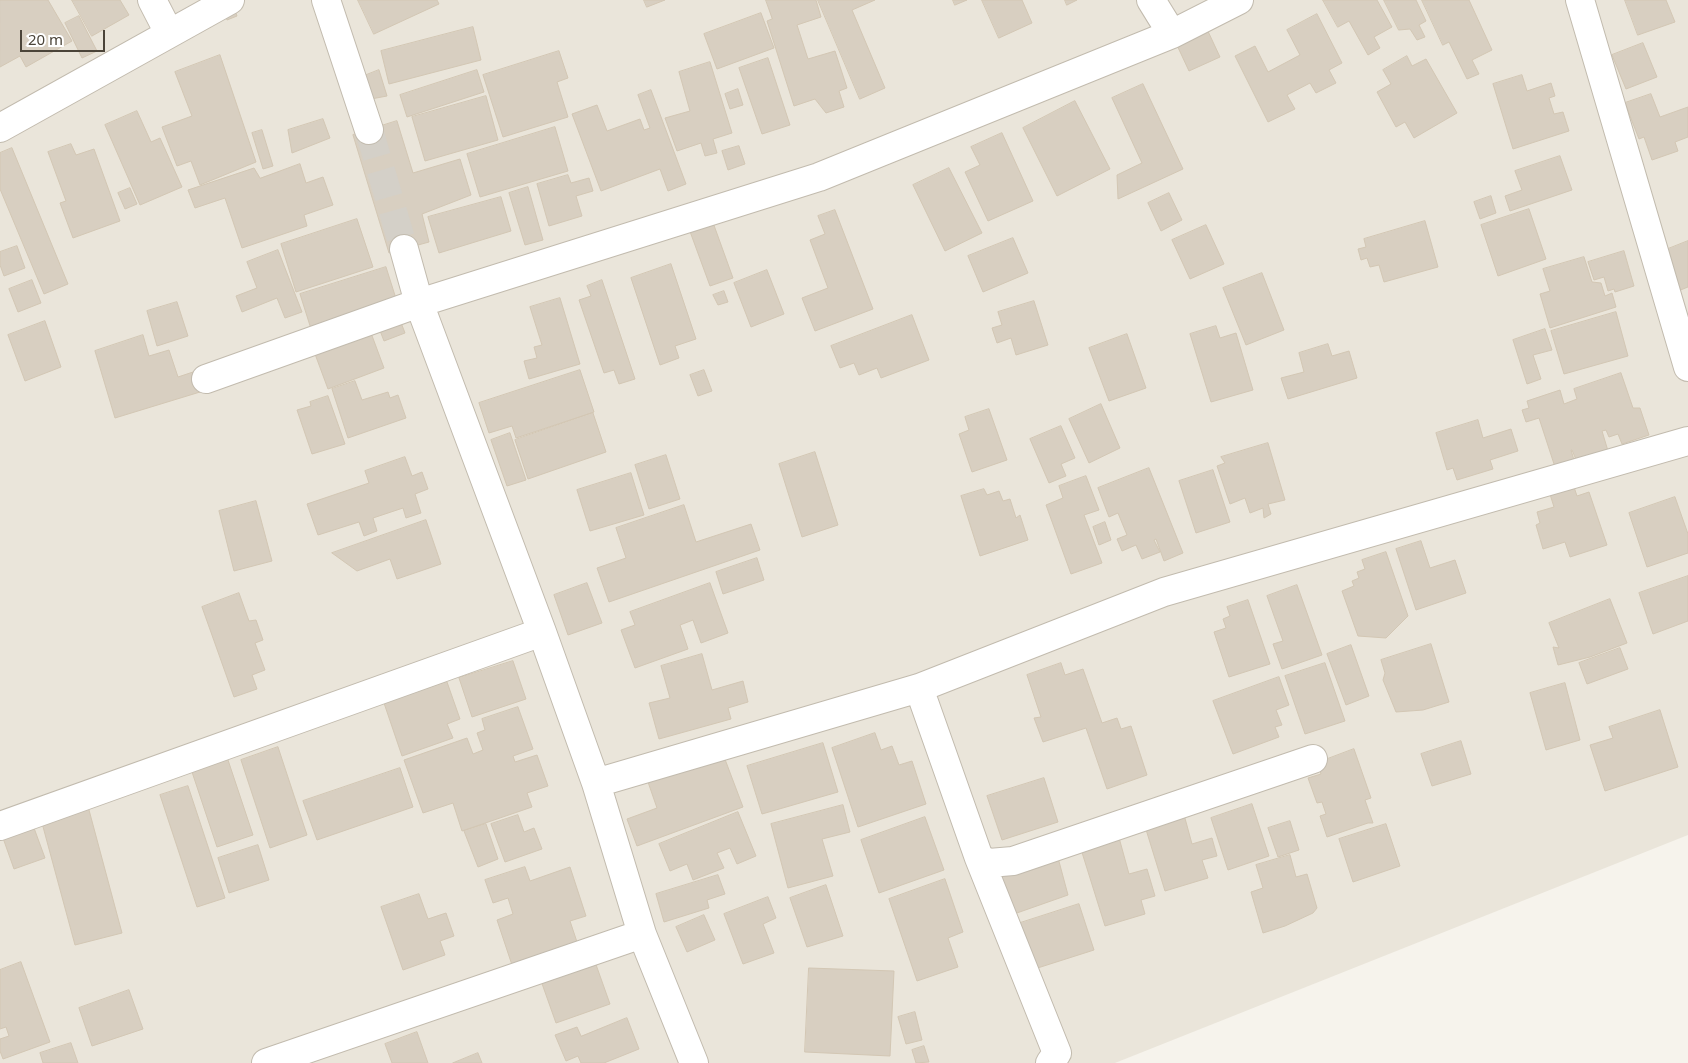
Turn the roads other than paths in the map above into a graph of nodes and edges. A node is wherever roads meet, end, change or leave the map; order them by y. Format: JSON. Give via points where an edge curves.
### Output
{"nodes":[{"id":1,"x":152,"y":0,"type":"edge"},
{"id":2,"x":230,"y":0,"type":"edge"},
{"id":3,"x":326,"y":0,"type":"edge"},
{"id":4,"x":1151,"y":0,"type":"edge"},
{"id":5,"x":1239,"y":0,"type":"edge"},
{"id":6,"x":1580,"y":0,"type":"edge"},
{"id":7,"x":169,"y":33,"type":"junction"},
{"id":8,"x":1172,"y":34,"type":"junction"},
{"id":9,"x":0,"y":128,"type":"edge"},
{"id":10,"x":369,"y":130,"type":"tunnel mouth"},
{"id":11,"x":404,"y":250,"type":"tunnel mouth"},
{"id":12,"x":419,"y":302,"type":"junction"},
{"id":13,"x":1688,"y":367,"type":"edge"},
{"id":14,"x":206,"y":379,"type":"dead end"},
{"id":15,"x":1688,"y":440,"type":"edge"},
{"id":16,"x":542,"y":632,"type":"junction"},
{"id":17,"x":919,"y":688,"type":"junction"},
{"id":18,"x":1314,"y":759,"type":"dead end"},
{"id":19,"x":596,"y":783,"type":"junction"},
{"id":20,"x":0,"y":826,"type":"edge"},
{"id":21,"x":979,"y":858,"type":"junction"},
{"id":22,"x":642,"y":934,"type":"junction"},
{"id":23,"x":266,"y":1063,"type":"edge"},
{"id":24,"x":694,"y":1063,"type":"edge"},
{"id":25,"x":1050,"y":1063,"type":"edge"}],
"edges":[{"from":1,"to":7,"type":"street"},
{"from":2,"to":7,"type":"street"},
{"from":3,"to":10,"type":"street"},
{"from":4,"to":8,"type":"street"},
{"from":5,"to":8,"type":"street"},
{"from":6,"to":13,"type":"street"},
{"from":7,"to":9,"type":"street"},
{"from":8,"to":12,"type":"street","via":[[819,177]]},
{"from":11,"to":12,"type":"street"},
{"from":12,"to":14,"type":"street"},
{"from":12,"to":16,"type":"street"},
{"from":15,"to":17,"type":"street","via":[[1164,592]]},
{"from":16,"to":19,"type":"street"},
{"from":16,"to":20,"type":"street"},
{"from":17,"to":19,"type":"street"},
{"from":17,"to":21,"type":"street"},
{"from":18,"to":21,"type":"street","via":[[1013,860],[989,863]]},
{"from":19,"to":22,"type":"street"},
{"from":21,"to":25,"type":"street","via":[[1057,1053]]},
{"from":22,"to":23,"type":"street"},
{"from":22,"to":24,"type":"street"}]}
